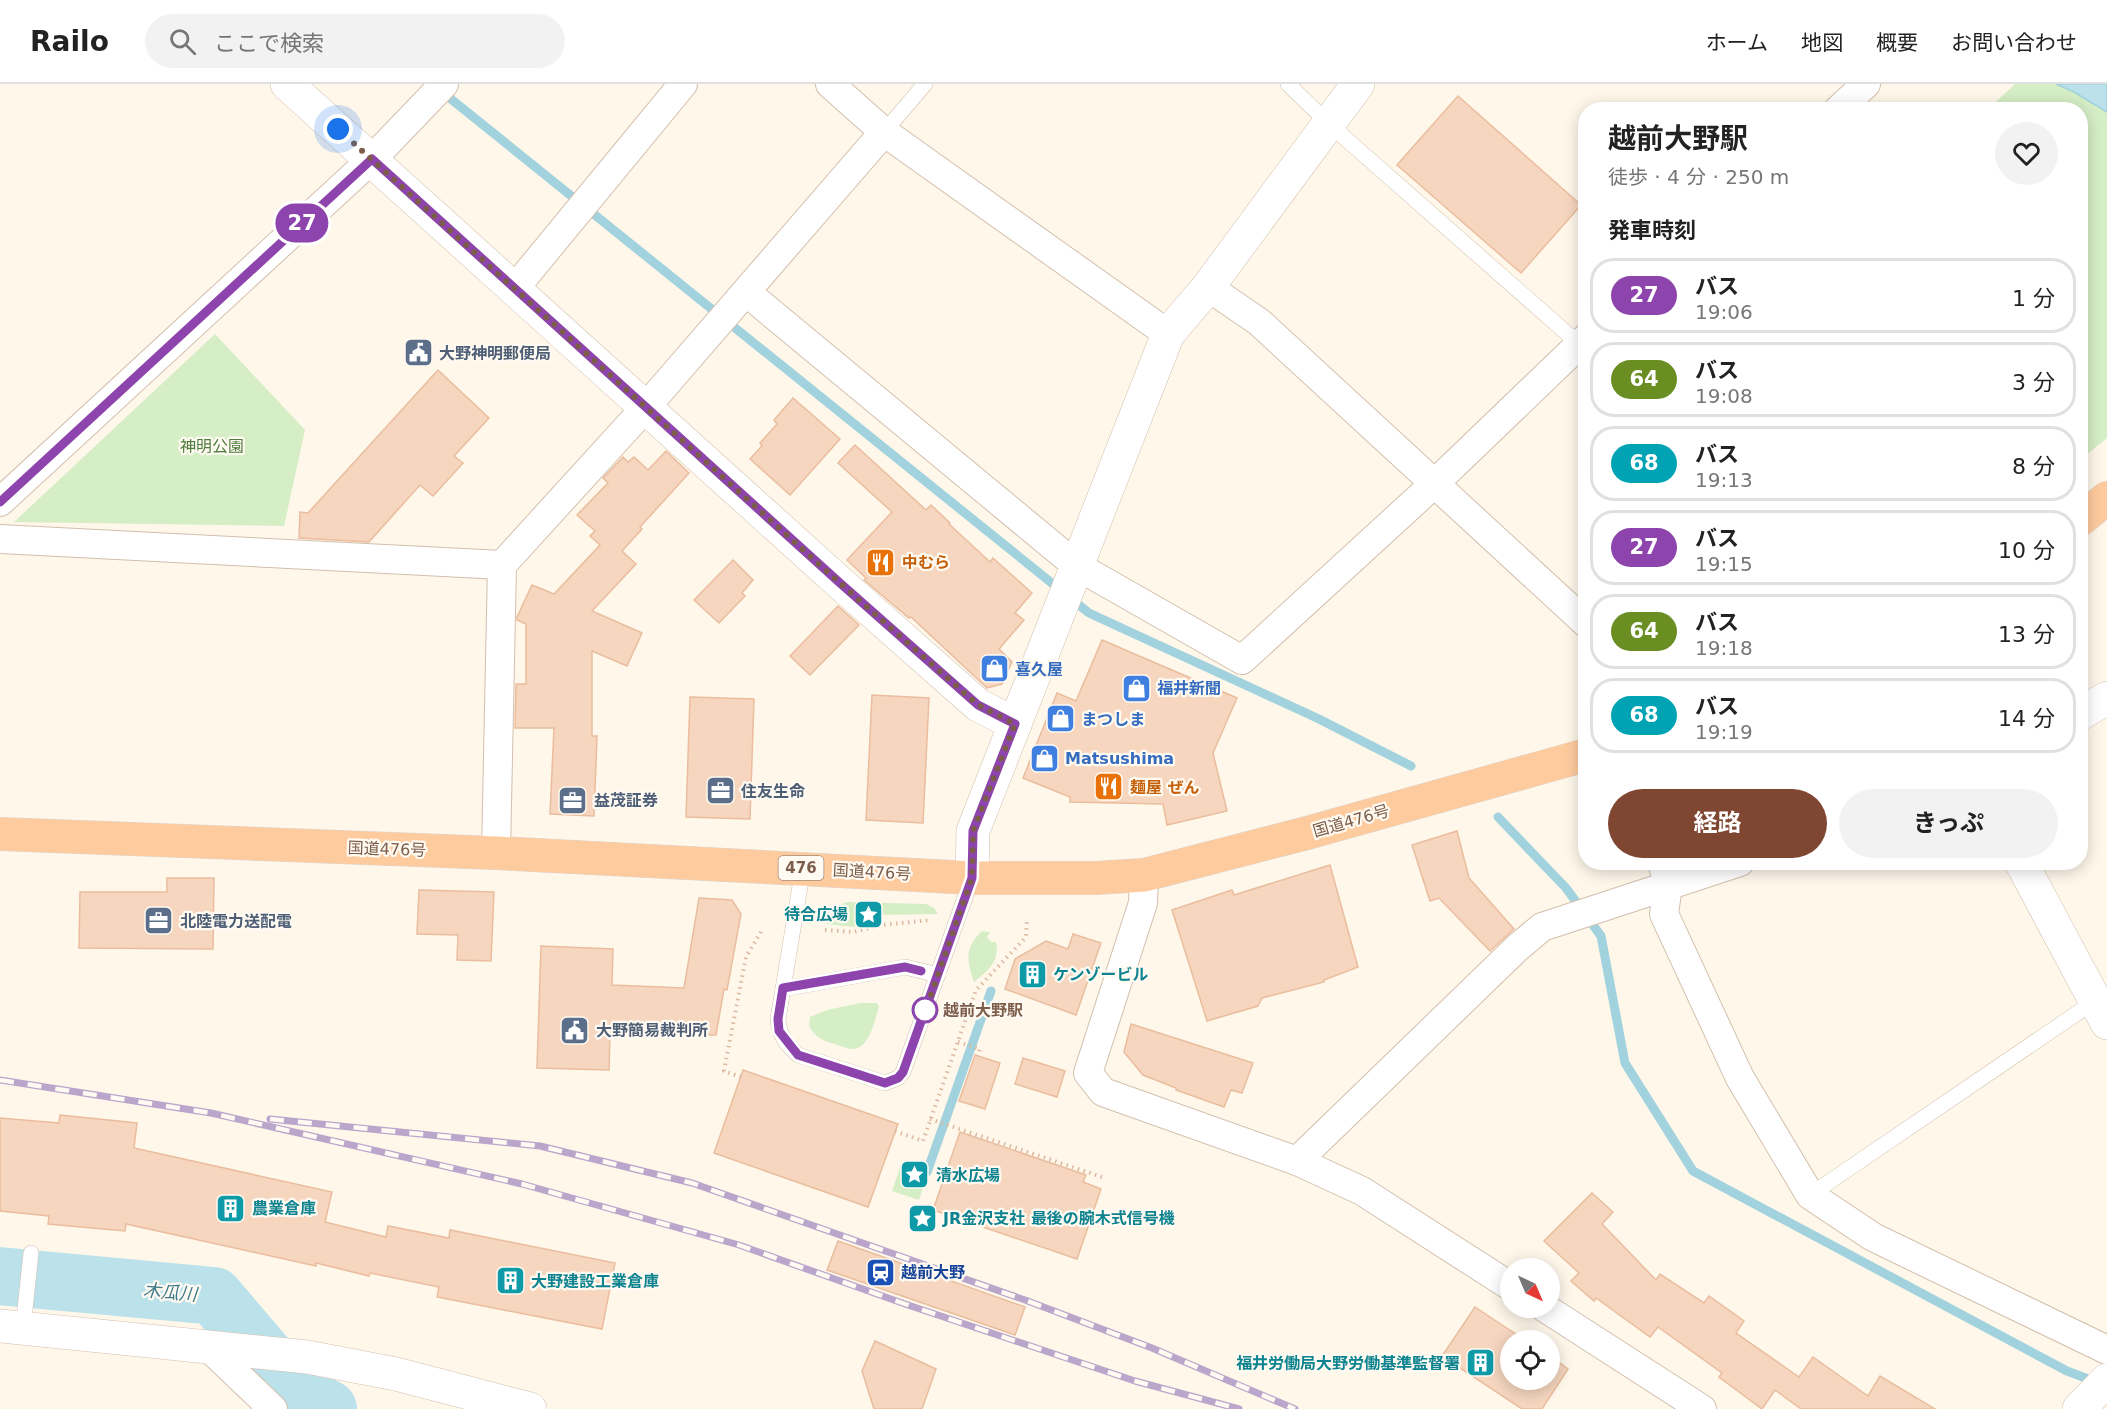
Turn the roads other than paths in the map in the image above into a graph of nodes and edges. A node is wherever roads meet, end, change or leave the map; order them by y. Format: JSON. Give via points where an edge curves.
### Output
{"nodes":[{"id":1,"x":287,"y":84,"type":"edge"},
{"id":2,"x":444,"y":84,"type":"edge"},
{"id":3,"x":683,"y":84,"type":"edge"},
{"id":4,"x":830,"y":84,"type":"edge"},
{"id":5,"x":925,"y":84,"type":"edge"},
{"id":6,"x":1288,"y":84,"type":"edge"},
{"id":7,"x":1358,"y":84,"type":"edge"},
{"id":8,"x":1866,"y":84,"type":"edge"},
{"id":9,"x":1847,"y":102,"type":"edge"},
{"id":10,"x":1329,"y":124,"type":"junction"},
{"id":11,"x":884,"y":132,"type":"junction"},
{"id":12,"x":372,"y":159,"type":"junction"},
{"id":13,"x":1208,"y":287,"type":"junction"},
{"id":14,"x":515,"y":288,"type":"junction"},
{"id":15,"x":746,"y":292,"type":"junction"},
{"id":16,"x":1168,"y":334,"type":"junction"},
{"id":17,"x":1578,"y":338,"type":"edge"},
{"id":18,"x":1578,"y":345,"type":"edge"},
{"id":19,"x":646,"y":407,"type":"junction"},
{"id":20,"x":1434,"y":484,"type":"junction"},
{"id":21,"x":2107,"y":498,"type":"edge"},
{"id":22,"x":0,"y":502,"type":"edge"},
{"id":23,"x":2088,"y":513,"type":"edge"},
{"id":24,"x":0,"y":539,"type":"edge"},
{"id":25,"x":502,"y":565,"type":"junction"},
{"id":26,"x":1074,"y":573,"type":"junction"},
{"id":27,"x":1578,"y":616,"type":"edge"},
{"id":28,"x":2107,"y":698,"type":"edge"},
{"id":29,"x":2088,"y":709,"type":"edge"},
{"id":30,"x":1015,"y":724,"type":"junction"},
{"id":31,"x":1578,"y":757,"type":"edge"},
{"id":32,"x":0,"y":834,"type":"edge"},
{"id":33,"x":496,"y":853,"type":"junction"},
{"id":34,"x":803,"y":868,"type":"junction"},
{"id":35,"x":1690,"y":870,"type":"edge"},
{"id":36,"x":2025,"y":870,"type":"edge"},
{"id":37,"x":1665,"y":874,"type":"edge"},
{"id":38,"x":1144,"y":875,"type":"junction"},
{"id":39,"x":972,"y":878,"type":"junction"},
{"id":40,"x":938,"y":975,"type":"junction"},
{"id":41,"x":783,"y":988,"type":"junction"},
{"id":42,"x":2101,"y":1012,"type":"edge"},
{"id":43,"x":1297,"y":1161,"type":"junction"},
{"id":44,"x":1810,"y":1195,"type":"junction"},
{"id":45,"x":31,"y":1256,"type":"dead end"},
{"id":46,"x":1500,"y":1280,"type":"edge"},
{"id":47,"x":17,"y":1317,"type":"edge"},
{"id":48,"x":1560,"y":1318,"type":"edge"},
{"id":49,"x":221,"y":1347,"type":"junction"},
{"id":50,"x":2107,"y":1350,"type":"edge"},
{"id":51,"x":2107,"y":1380,"type":"edge"},
{"id":52,"x":2081,"y":1406,"type":"edge"},
{"id":53,"x":273,"y":1409,"type":"edge"},
{"id":54,"x":530,"y":1409,"type":"edge"},
{"id":55,"x":1702,"y":1409,"type":"edge"}],
"edges":[{"from":1,"to":12,"type":"street"},
{"from":2,"to":12,"type":"street"},
{"from":3,"to":14,"type":"street"},
{"from":4,"to":11,"type":"street"},
{"from":5,"to":11,"type":"lane"},
{"from":6,"to":10,"type":"lane"},
{"from":7,"to":10,"type":"street"},
{"from":8,"to":9,"type":"street"},
{"from":10,"to":13,"type":"street"},
{"from":10,"to":17,"type":"lane"},
{"from":11,"to":15,"type":"street"},
{"from":11,"to":16,"type":"street"},
{"from":12,"to":14,"type":"street"},
{"from":12,"to":22,"type":"street"},
{"from":13,"to":16,"type":"street"},
{"from":13,"to":20,"type":"street","via":[[1258,322]]},
{"from":14,"to":19,"type":"street"},
{"from":15,"to":19,"type":"street"},
{"from":15,"to":26,"type":"street"},
{"from":16,"to":26,"type":"street"},
{"from":18,"to":20,"type":"street"},
{"from":19,"to":25,"type":"street"},
{"from":19,"to":30,"type":"street","via":[[978,705]]},
{"from":20,"to":26,"type":"street","via":[[1242,660]]},
{"from":20,"to":27,"type":"street"},
{"from":21,"to":23,"type":"highway"},
{"from":24,"to":25,"type":"street"},
{"from":25,"to":33,"type":"street"},
{"from":26,"to":30,"type":"street"},
{"from":28,"to":29,"type":"street"},
{"from":30,"to":39,"type":"street","via":[[973,831]]},
{"from":31,"to":38,"type":"highway","name":"国道476号","number":"476"},
{"from":32,"to":33,"type":"highway","name":"国道476号","number":"476"},
{"from":33,"to":34,"type":"highway","name":"国道476号","number":"476"},
{"from":34,"to":39,"type":"highway","name":"国道476号","number":"476"},
{"from":34,"to":41,"type":"lane"},
{"from":35,"to":37,"type":"street"},
{"from":36,"to":42,"type":"street"},
{"from":37,"to":43,"type":"street","via":[[1606,906],[1542,927]]},
{"from":37,"to":44,"type":"street","via":[[1664,914],[1740,1078]]},
{"from":38,"to":39,"type":"highway","name":"国道476号","number":"476"},
{"from":38,"to":43,"type":"street","via":[[1143,903],[1088,1073],[1103,1092]]},
{"from":39,"to":40,"type":"lane"},
{"from":40,"to":41,"type":"lane","via":[[905,967]]},
{"from":40,"to":41,"type":"lane","via":[[903,1072],[885,1083],[798,1055],[779,1031]]},
{"from":42,"to":44,"type":"lane"},
{"from":43,"to":46,"type":"street","via":[[1362,1191]]},
{"from":44,"to":50,"type":"street","via":[[1873,1237]]},
{"from":45,"to":47,"type":"lane"},
{"from":47,"to":49,"type":"street"},
{"from":48,"to":55,"type":"street"},
{"from":49,"to":53,"type":"street"},
{"from":49,"to":54,"type":"street","via":[[307,1357],[396,1374]]},
{"from":51,"to":52,"type":"street"}]}
